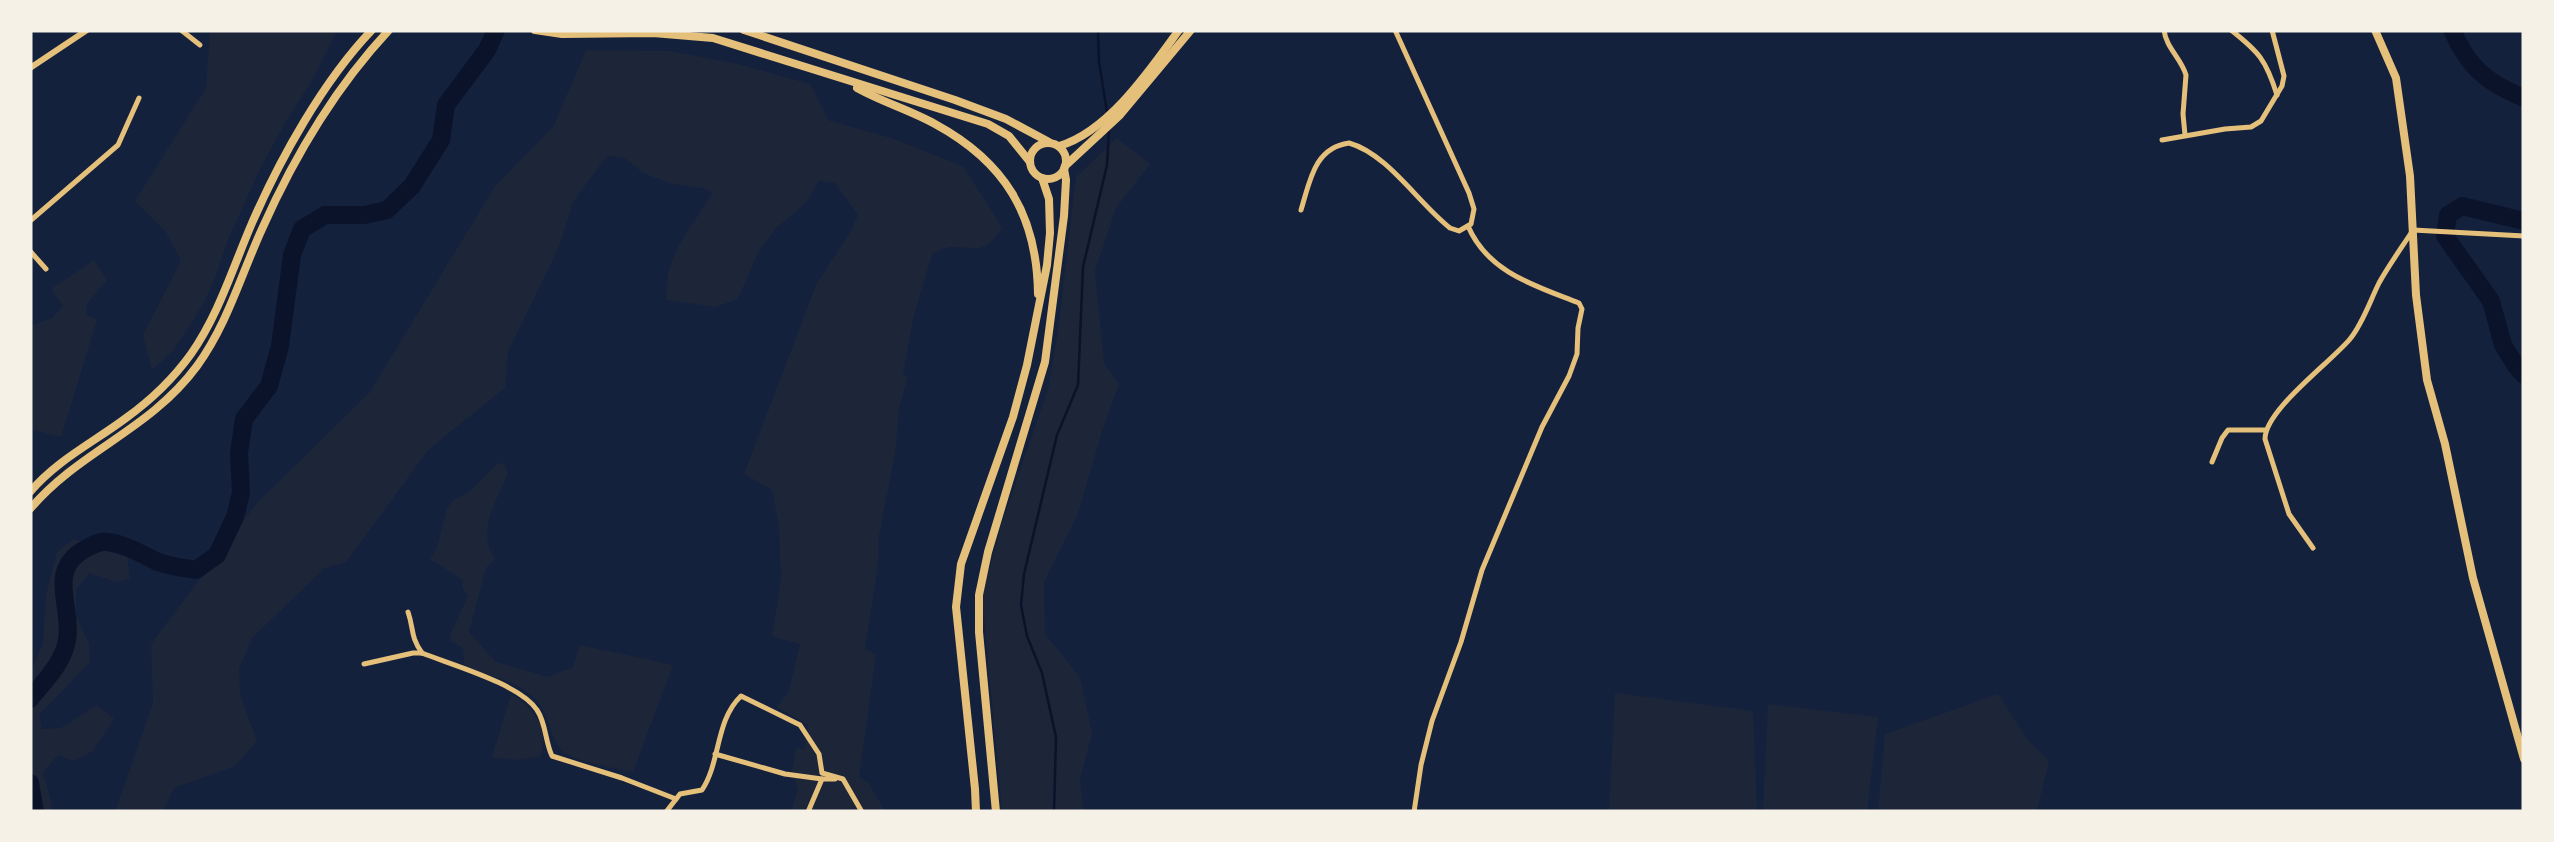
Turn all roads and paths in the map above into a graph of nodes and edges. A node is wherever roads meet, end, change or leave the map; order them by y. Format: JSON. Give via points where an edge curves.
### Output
{"nodes":[{"id":1,"x":87,"y":30,"type":"edge"},
{"id":2,"x":180,"y":30,"type":"edge"},
{"id":3,"x":372,"y":30,"type":"edge"},
{"id":4,"x":389,"y":30,"type":"edge"},
{"id":5,"x":535,"y":30,"type":"edge"},
{"id":6,"x":744,"y":30,"type":"edge"},
{"id":7,"x":1179,"y":30,"type":"edge"},
{"id":8,"x":1190,"y":30,"type":"edge"},
{"id":9,"x":1394,"y":30,"type":"edge"},
{"id":10,"x":2164,"y":30,"type":"edge"},
{"id":11,"x":2231,"y":30,"type":"edge"},
{"id":12,"x":2272,"y":30,"type":"edge"},
{"id":13,"x":2375,"y":30,"type":"edge"},
{"id":14,"x":200,"y":46,"type":"dead end"},
{"id":15,"x":30,"y":68,"type":"edge"},
{"id":16,"x":835,"y":78,"type":"junction"},
{"id":17,"x":2278,"y":94,"type":"junction"},
{"id":18,"x":139,"y":98,"type":"dead end"},
{"id":19,"x":1117,"y":112,"type":"junction"},
{"id":20,"x":1100,"y":130,"type":"junction"},
{"id":21,"x":2185,"y":135,"type":"junction"},
{"id":22,"x":2162,"y":140,"type":"dead end"},
{"id":23,"x":1054,"y":144,"type":"junction"},
{"id":24,"x":1030,"y":162,"type":"junction"},
{"id":25,"x":1065,"y":168,"type":"junction"},
{"id":26,"x":1042,"y":178,"type":"junction"},
{"id":27,"x":1301,"y":210,"type":"dead end"},
{"id":28,"x":30,"y":220,"type":"edge"},
{"id":29,"x":1468,"y":226,"type":"junction"},
{"id":30,"x":2413,"y":230,"type":"junction"},
{"id":31,"x":2524,"y":236,"type":"edge"},
{"id":32,"x":30,"y":251,"type":"edge"},
{"id":33,"x":46,"y":269,"type":"dead end"},
{"id":34,"x":1038,"y":309,"type":"junction"},
{"id":35,"x":2265,"y":430,"type":"junction"},
{"id":36,"x":2212,"y":462,"type":"dead end"},
{"id":37,"x":30,"y":492,"type":"edge"},
{"id":38,"x":30,"y":509,"type":"edge"},
{"id":39,"x":2313,"y":548,"type":"dead end"},
{"id":40,"x":408,"y":612,"type":"dead end"},
{"id":41,"x":422,"y":653,"type":"junction"},
{"id":42,"x":364,"y":664,"type":"dead end"},
{"id":43,"x":715,"y":754,"type":"junction"},
{"id":44,"x":2524,"y":758,"type":"edge"},
{"id":45,"x":822,"y":778,"type":"junction"},
{"id":46,"x":843,"y":779,"type":"junction"},
{"id":47,"x":676,"y":799,"type":"junction"},
{"id":48,"x":666,"y":812,"type":"edge"},
{"id":49,"x":808,"y":812,"type":"edge"},
{"id":50,"x":862,"y":812,"type":"edge"},
{"id":51,"x":976,"y":812,"type":"edge"},
{"id":52,"x":996,"y":812,"type":"edge"},
{"id":53,"x":1414,"y":812,"type":"edge"}],
"edges":[{"from":1,"to":15,"type":"street"},
{"from":2,"to":14,"type":"street"},
{"from":3,"to":37,"type":"main road","via":[[282,164],[190,355],[141,406]]},
{"from":4,"to":38,"type":"main road","via":[[300,154],[196,368],[150,415],[59,479]]},
{"from":5,"to":16,"type":"main road","via":[[714,38]]},
{"from":6,"to":23,"type":"main road","via":[[972,106]]},
{"from":7,"to":19,"type":"main road"},
{"from":8,"to":19,"type":"main road","via":[[1154,78]]},
{"from":9,"to":29,"type":"street","via":[[1469,193],[1474,218]]},
{"from":10,"to":21,"type":"street","via":[[2186,75]]},
{"from":11,"to":17,"type":"street","via":[[2257,51]]},
{"from":12,"to":17,"type":"street","via":[[2284,76]]},
{"from":13,"to":30,"type":"main road","via":[[2396,78]]},
{"from":16,"to":24,"type":"main road","via":[[988,124],[1009,136]]},
{"from":16,"to":34,"type":"main road","via":[[950,133],[1001,178],[1031,233]]},
{"from":17,"to":21,"type":"street","via":[[2250,127]]},
{"from":18,"to":28,"type":"street","via":[[118,145]]},
{"from":19,"to":20,"type":"main road"},
{"from":20,"to":23,"type":"main road"},
{"from":20,"to":25,"type":"main road"},
{"from":21,"to":22,"type":"street"},
{"from":23,"to":24,"type":"main road","via":[[1038,146]]},
{"from":23,"to":25,"type":"main road","via":[[1065,155]]},
{"from":24,"to":26,"type":"main road"},
{"from":25,"to":26,"type":"main road","via":[[1055,178]]},
{"from":25,"to":52,"type":"main road","via":[[1045,362],[979,594]]},
{"from":26,"to":34,"type":"main road","via":[[1050,232]]},
{"from":27,"to":29,"type":"street","via":[[1318,159],[1349,142],[1382,162],[1450,228]]},
{"from":29,"to":53,"type":"street","via":[[1498,266],[1579,303],[1579,348],[1486,560],[1432,721]]},
{"from":30,"to":31,"type":"street"},
{"from":30,"to":35,"type":"street","via":[[2350,339]]},
{"from":30,"to":44,"type":"main road","via":[[2427,380]]},
{"from":32,"to":33,"type":"street"},
{"from":34,"to":51,"type":"main road","via":[[1013,417],[961,564],[956,607]]},
{"from":35,"to":36,"type":"street","via":[[2228,430]]},
{"from":35,"to":39,"type":"street","via":[[2289,514]]},
{"from":40,"to":41,"type":"street"},
{"from":41,"to":42,"type":"street"},
{"from":41,"to":47,"type":"street","via":[[527,698],[552,756]]},
{"from":43,"to":45,"type":"street"},
{"from":43,"to":46,"type":"street","via":[[730,706],[741,696],[800,725],[819,754],[822,773]]},
{"from":43,"to":47,"type":"street","via":[[702,790]]},
{"from":45,"to":46,"type":"street"},
{"from":45,"to":49,"type":"street"},
{"from":46,"to":50,"type":"street"},
{"from":47,"to":48,"type":"street"}]}
